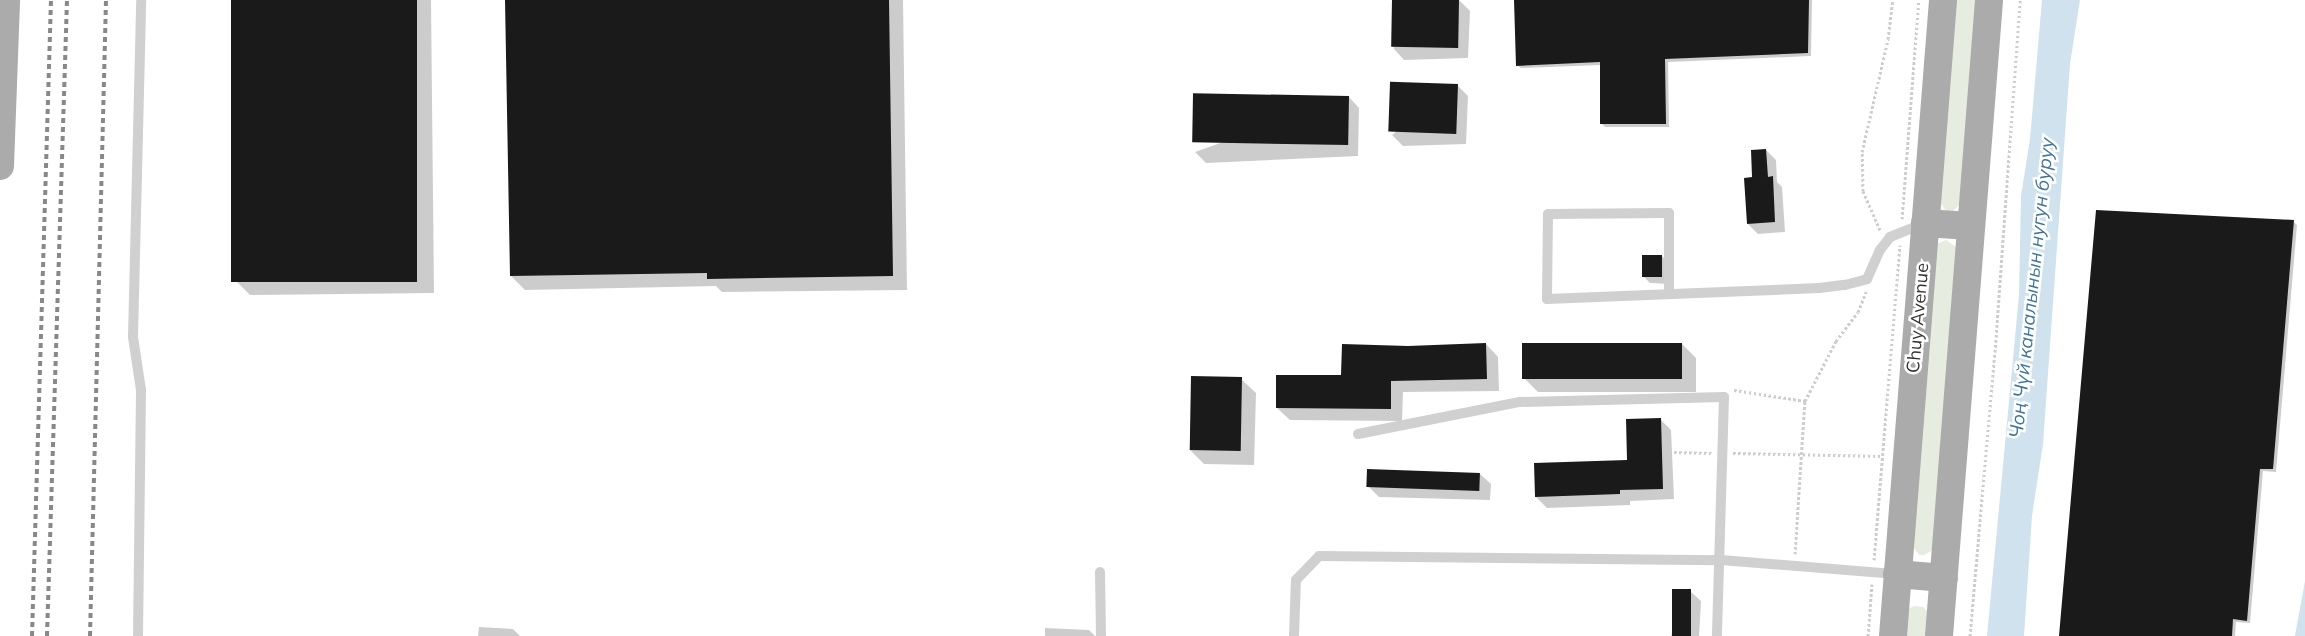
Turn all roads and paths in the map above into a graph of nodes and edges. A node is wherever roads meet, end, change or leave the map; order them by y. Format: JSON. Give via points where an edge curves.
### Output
{"nodes":[{"id":1,"x":6,"y":0,"type":"edge"},
{"id":2,"x":141,"y":0,"type":"edge"},
{"id":3,"x":1893,"y":0,"type":"edge"},
{"id":4,"x":1918,"y":0,"type":"edge"},
{"id":5,"x":1943,"y":0,"type":"edge"},
{"id":6,"x":1989,"y":0,"type":"edge"},
{"id":7,"x":2020,"y":0,"type":"edge"},
{"id":8,"x":0,"y":166,"type":"edge"},
{"id":9,"x":1970,"y":226,"type":"junction"},
{"id":10,"x":1913,"y":228,"type":"junction"},
{"id":11,"x":1890,"y":238,"type":"junction"},
{"id":12,"x":1867,"y":279,"type":"junction"},
{"id":13,"x":1668,"y":294,"type":"junction"},
{"id":14,"x":1724,"y":398,"type":"junction"},
{"id":15,"x":1805,"y":401,"type":"junction"},
{"id":16,"x":1358,"y":434,"type":"dead end"},
{"id":17,"x":1669,"y":452,"type":"dead end"},
{"id":18,"x":1723,"y":453,"type":"junction"},
{"id":19,"x":1801,"y":454,"type":"junction"},
{"id":20,"x":1882,"y":456,"type":"junction"},
{"id":21,"x":1722,"y":560,"type":"junction"},
{"id":22,"x":1795,"y":566,"type":"junction"},
{"id":23,"x":1100,"y":572,"type":"dead end"},
{"id":24,"x":1885,"y":573,"type":"junction"},
{"id":25,"x":1944,"y":578,"type":"junction"},
{"id":26,"x":138,"y":636,"type":"edge"},
{"id":27,"x":1101,"y":636,"type":"edge"},
{"id":28,"x":1294,"y":636,"type":"edge"},
{"id":29,"x":1717,"y":636,"type":"edge"},
{"id":30,"x":1868,"y":636,"type":"edge"},
{"id":31,"x":1892,"y":636,"type":"edge"},
{"id":32,"x":1939,"y":636,"type":"edge"},
{"id":33,"x":1970,"y":636,"type":"edge"}],
"edges":[{"from":1,"to":8,"type":"main road"},
{"from":2,"to":26,"type":"lane","via":[[133,336],[141,390]]},
{"from":3,"to":11,"type":"path","via":[[1882,65],[1864,133],[1861,172],[1869,211],[1878,228]]},
{"from":4,"to":10,"type":"path"},
{"from":5,"to":10,"type":"main road","name":"Chuy Avenue"},
{"from":6,"to":9,"type":"main road"},
{"from":7,"to":33,"type":"path","via":[[1995,352]]},
{"from":9,"to":10,"type":"main road"},
{"from":9,"to":25,"type":"main road"},
{"from":10,"to":11,"type":"lane"},
{"from":10,"to":20,"type":"path"},
{"from":10,"to":24,"type":"main road","name":"Chuy Avenue"},
{"from":11,"to":12,"type":"lane","via":[[1880,250]]},
{"from":12,"to":13,"type":"lane","via":[[1819,288]]},
{"from":12,"to":15,"type":"path","via":[[1866,295],[1858,312],[1836,341]]},
{"from":13,"to":13,"type":"lane","via":[[1548,299],[1548,214],[1669,213]]},
{"from":14,"to":15,"type":"path","via":[[1735,390]]},
{"from":14,"to":16,"type":"lane","via":[[1520,402]]},
{"from":14,"to":18,"type":"lane"},
{"from":15,"to":19,"type":"path"},
{"from":17,"to":18,"type":"path"},
{"from":18,"to":19,"type":"path"},
{"from":18,"to":21,"type":"lane"},
{"from":19,"to":20,"type":"path"},
{"from":19,"to":22,"type":"path"},
{"from":20,"to":24,"type":"path"},
{"from":21,"to":22,"type":"lane"},
{"from":21,"to":28,"type":"lane","via":[[1319,556],[1296,580]]},
{"from":21,"to":29,"type":"lane"},
{"from":22,"to":24,"type":"lane"},
{"from":23,"to":27,"type":"lane"},
{"from":24,"to":25,"type":"main road"},
{"from":24,"to":30,"type":"path"},
{"from":24,"to":31,"type":"main road","name":"Chuy Avenue"},
{"from":25,"to":32,"type":"main road"}]}
